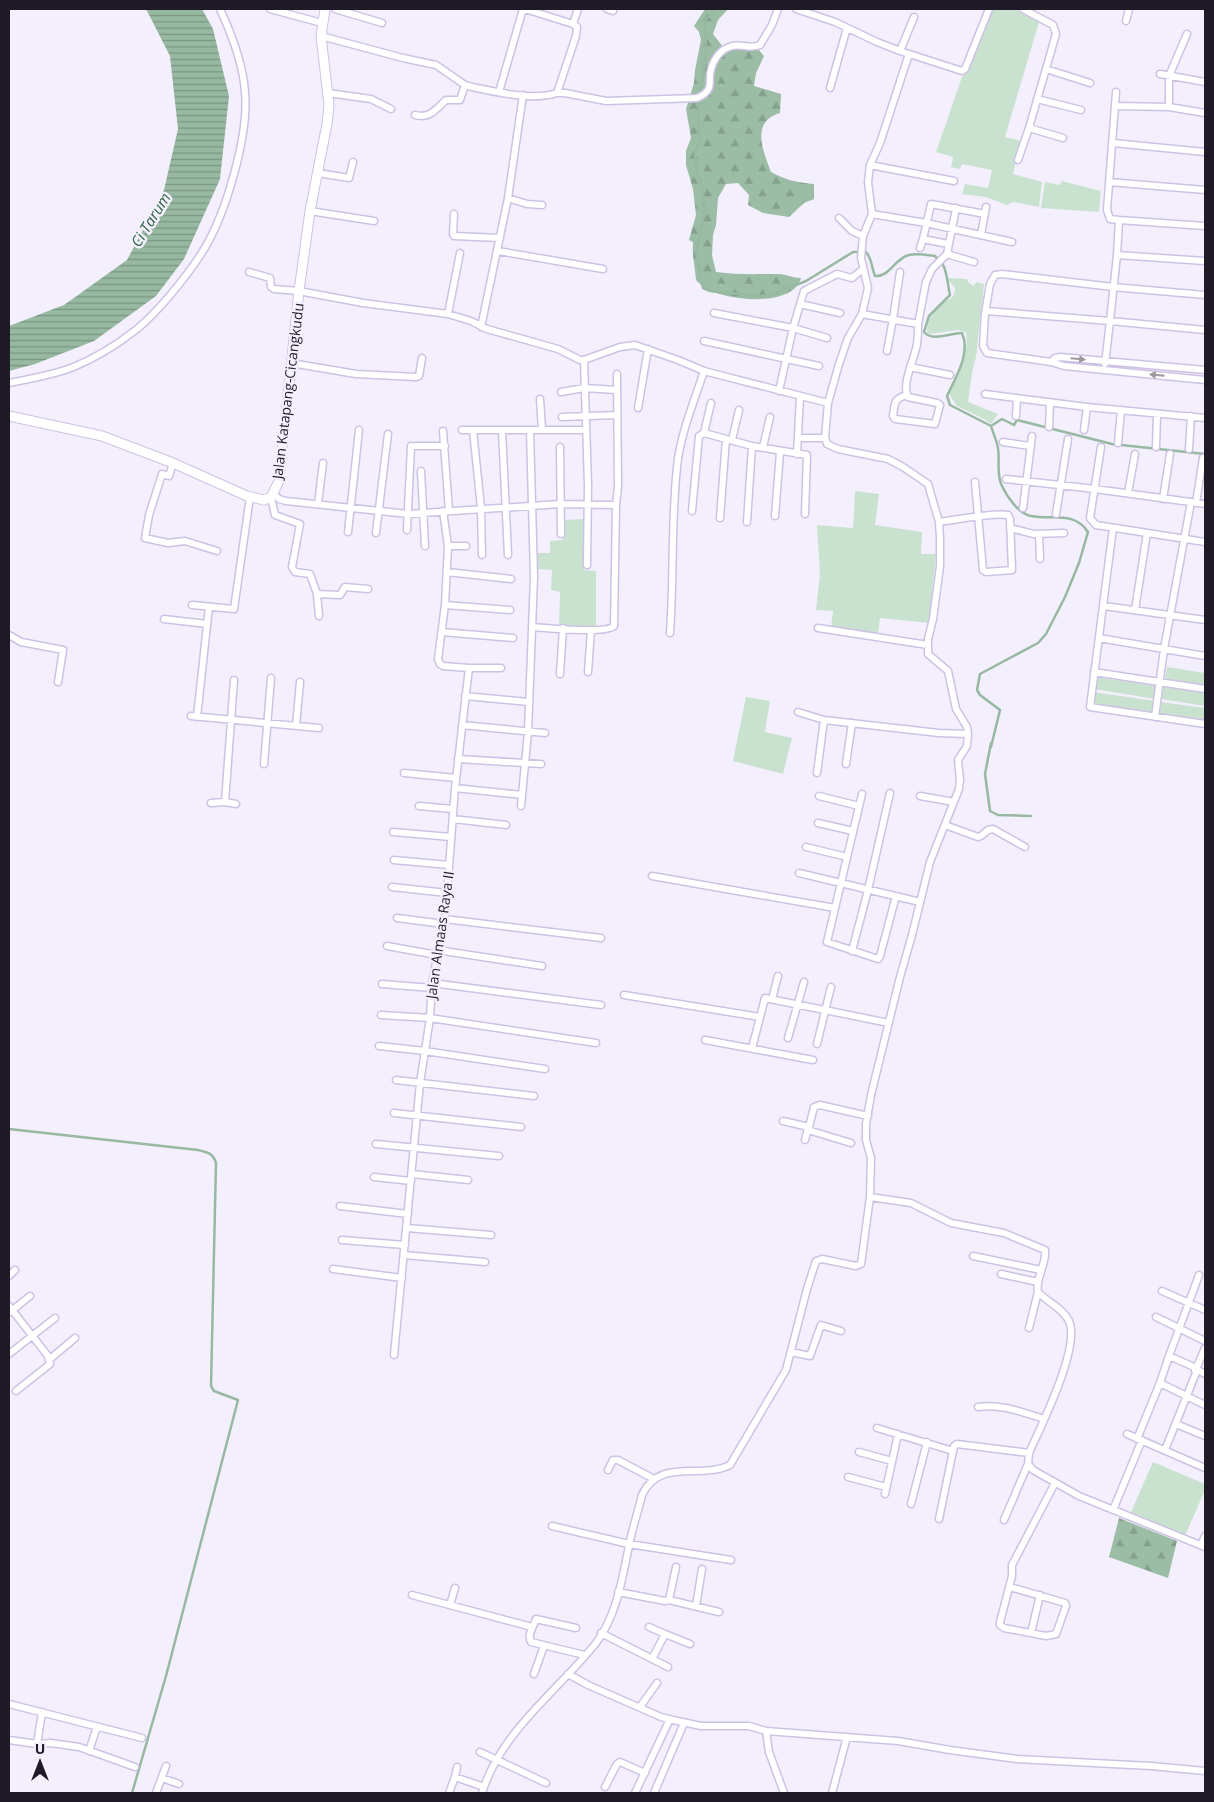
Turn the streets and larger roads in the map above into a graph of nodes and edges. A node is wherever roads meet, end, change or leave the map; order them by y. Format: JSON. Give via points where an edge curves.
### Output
{"nodes":[{"id":1,"x":220,"y":9,"type":"edge"},
{"id":2,"x":270,"y":9,"type":"edge"},
{"id":3,"x":325,"y":9,"type":"edge"},
{"id":4,"x":335,"y":9,"type":"edge"},
{"id":5,"x":524,"y":9,"type":"edge"},
{"id":6,"x":578,"y":9,"type":"edge"},
{"id":7,"x":778,"y":9,"type":"edge"},
{"id":8,"x":796,"y":9,"type":"edge"},
{"id":9,"x":989,"y":9,"type":"edge"},
{"id":10,"x":1023,"y":9,"type":"edge"},
{"id":11,"x":1129,"y":9,"type":"edge"},
{"id":12,"x":914,"y":17,"type":"dead end"},
{"id":13,"x":1126,"y":21,"type":"dead end"},
{"id":14,"x":322,"y":23,"type":"junction"},
{"id":15,"x":382,"y":24,"type":"dead end"},
{"id":16,"x":573,"y":24,"type":"junction"},
{"id":17,"x":847,"y":28,"type":"junction"},
{"id":18,"x":1187,"y":34,"type":"dead end"},
{"id":19,"x":321,"y":36,"type":"junction"},
{"id":20,"x":900,"y":51,"type":"junction"},
{"id":21,"x":909,"y":54,"type":"junction"},
{"id":22,"x":1046,"y":69,"type":"junction"},
{"id":23,"x":1160,"y":74,"type":"dead end"},
{"id":24,"x":1169,"y":76,"type":"junction"},
{"id":25,"x":1205,"y":81,"type":"edge"},
{"id":26,"x":1090,"y":83,"type":"dead end"},
{"id":27,"x":465,"y":85,"type":"junction"},
{"id":28,"x":830,"y":88,"type":"dead end"},
{"id":29,"x":499,"y":92,"type":"junction"},
{"id":30,"x":1116,"y":92,"type":"dead end"},
{"id":31,"x":328,"y":93,"type":"junction"},
{"id":32,"x":557,"y":93,"type":"junction"},
{"id":33,"x":523,"y":95,"type":"junction"},
{"id":34,"x":1037,"y":99,"type":"junction"},
{"id":35,"x":1116,"y":106,"type":"junction"},
{"id":36,"x":1169,"y":107,"type":"junction"},
{"id":37,"x":391,"y":109,"type":"dead end"},
{"id":38,"x":1081,"y":110,"type":"dead end"},
{"id":39,"x":1205,"y":113,"type":"edge"},
{"id":40,"x":415,"y":115,"type":"dead end"},
{"id":41,"x":1029,"y":128,"type":"junction"},
{"id":42,"x":1064,"y":138,"type":"dead end"},
{"id":43,"x":1113,"y":143,"type":"junction"},
{"id":44,"x":1205,"y":152,"type":"edge"},
{"id":45,"x":1018,"y":160,"type":"dead end"},
{"id":46,"x":353,"y":162,"type":"dead end"},
{"id":47,"x":870,"y":165,"type":"junction"},
{"id":48,"x":318,"y":173,"type":"junction"},
{"id":49,"x":954,"y":181,"type":"dead end"},
{"id":50,"x":1110,"y":182,"type":"junction"},
{"id":51,"x":1205,"y":190,"type":"edge"},
{"id":52,"x":508,"y":198,"type":"junction"},
{"id":53,"x":542,"y":205,"type":"dead end"},
{"id":54,"x":956,"y":208,"type":"junction"},
{"id":55,"x":310,"y":211,"type":"junction"},
{"id":56,"x":454,"y":214,"type":"dead end"},
{"id":57,"x":872,"y":214,"type":"junction"},
{"id":58,"x":839,"y":218,"type":"dead end"},
{"id":59,"x":1118,"y":220,"type":"junction"},
{"id":60,"x":374,"y":221,"type":"dead end"},
{"id":61,"x":926,"y":223,"type":"junction"},
{"id":62,"x":1205,"y":226,"type":"edge"},
{"id":63,"x":952,"y":229,"type":"junction"},
{"id":64,"x":981,"y":235,"type":"junction"},
{"id":65,"x":863,"y":236,"type":"junction"},
{"id":66,"x":500,"y":238,"type":"junction"},
{"id":67,"x":923,"y":239,"type":"junction"},
{"id":68,"x":1012,"y":242,"type":"dead end"},
{"id":69,"x":948,"y":244,"type":"junction"},
{"id":70,"x":920,"y":248,"type":"dead end"},
{"id":71,"x":498,"y":251,"type":"junction"},
{"id":72,"x":460,"y":253,"type":"dead end"},
{"id":73,"x":1117,"y":255,"type":"junction"},
{"id":74,"x":945,"y":256,"type":"junction"},
{"id":75,"x":1205,"y":260,"type":"edge"},
{"id":76,"x":974,"y":262,"type":"dead end"},
{"id":77,"x":602,"y":269,"type":"dead end"},
{"id":78,"x":863,"y":269,"type":"junction"},
{"id":79,"x":249,"y":272,"type":"dead end"},
{"id":80,"x":900,"y":272,"type":"dead end"},
{"id":81,"x":1113,"y":288,"type":"junction"},
{"id":82,"x":299,"y":291,"type":"junction"},
{"id":83,"x":1205,"y":296,"type":"edge"},
{"id":84,"x":800,"y":304,"type":"junction"},
{"id":85,"x":986,"y":311,"type":"junction"},
{"id":86,"x":714,"y":313,"type":"dead end"},
{"id":87,"x":840,"y":313,"type":"dead end"},
{"id":88,"x":448,"y":314,"type":"junction"},
{"id":89,"x":862,"y":314,"type":"junction"},
{"id":90,"x":893,"y":319,"type":"junction"},
{"id":91,"x":1110,"y":321,"type":"junction"},
{"id":92,"x":918,"y":324,"type":"junction"},
{"id":93,"x":481,"y":327,"type":"junction"},
{"id":94,"x":793,"y":328,"type":"junction"},
{"id":95,"x":1205,"y":330,"type":"edge"},
{"id":96,"x":826,"y":338,"type":"dead end"},
{"id":97,"x":704,"y":341,"type":"dead end"},
{"id":98,"x":648,"y":349,"type":"junction"},
{"id":99,"x":887,"y":351,"type":"dead end"},
{"id":100,"x":422,"y":358,"type":"dead end"},
{"id":101,"x":787,"y":359,"type":"junction"},
{"id":102,"x":584,"y":360,"type":"junction"},
{"id":103,"x":1106,"y":361,"type":"junction"},
{"id":104,"x":1051,"y":362,"type":"junction"},
{"id":105,"x":291,"y":364,"type":"junction"},
{"id":106,"x":819,"y":366,"type":"dead end"},
{"id":107,"x":910,"y":367,"type":"junction"},
{"id":108,"x":1105,"y":370,"type":"junction"},
{"id":109,"x":1205,"y":370,"type":"edge"},
{"id":110,"x":704,"y":371,"type":"junction"},
{"id":111,"x":617,"y":374,"type":"dead end"},
{"id":112,"x":950,"y":375,"type":"dead end"},
{"id":113,"x":1205,"y":380,"type":"edge"},
{"id":114,"x":9,"y":383,"type":"edge"},
{"id":115,"x":584,"y":388,"type":"junction"},
{"id":116,"x":616,"y":390,"type":"junction"},
{"id":117,"x":779,"y":391,"type":"junction"},
{"id":118,"x":561,"y":392,"type":"dead end"},
{"id":119,"x":985,"y":394,"type":"dead end"},
{"id":120,"x":906,"y":395,"type":"junction"},
{"id":121,"x":800,"y":396,"type":"junction"},
{"id":122,"x":1016,"y":398,"type":"junction"},
{"id":123,"x":540,"y":399,"type":"dead end"},
{"id":124,"x":711,"y":403,"type":"dead end"},
{"id":125,"x":828,"y":403,"type":"junction"},
{"id":126,"x":1050,"y":403,"type":"junction"},
{"id":127,"x":1086,"y":407,"type":"junction"},
{"id":128,"x":638,"y":408,"type":"dead end"},
{"id":129,"x":739,"y":410,"type":"dead end"},
{"id":130,"x":1121,"y":410,"type":"junction"},
{"id":131,"x":1157,"y":414,"type":"junction"},
{"id":132,"x":616,"y":415,"type":"junction"},
{"id":133,"x":9,"y":416,"type":"edge"},
{"id":134,"x":585,"y":416,"type":"junction"},
{"id":135,"x":1016,"y":416,"type":"dead end"},
{"id":136,"x":1191,"y":416,"type":"junction"},
{"id":137,"x":562,"y":417,"type":"dead end"},
{"id":138,"x":770,"y":417,"type":"dead end"},
{"id":139,"x":1205,"y":418,"type":"edge"},
{"id":140,"x":1049,"y":426,"type":"dead end"},
{"id":141,"x":359,"y":430,"type":"dead end"},
{"id":142,"x":462,"y":430,"type":"dead end"},
{"id":143,"x":473,"y":430,"type":"junction"},
{"id":144,"x":502,"y":430,"type":"junction"},
{"id":145,"x":530,"y":430,"type":"junction"},
{"id":146,"x":542,"y":430,"type":"junction"},
{"id":147,"x":586,"y":430,"type":"junction"},
{"id":148,"x":1084,"y":430,"type":"dead end"},
{"id":149,"x":443,"y":431,"type":"dead end"},
{"id":150,"x":704,"y":433,"type":"junction"},
{"id":151,"x":388,"y":434,"type":"dead end"},
{"id":152,"x":1032,"y":436,"type":"dead end"},
{"id":153,"x":798,"y":438,"type":"junction"},
{"id":154,"x":825,"y":438,"type":"junction"},
{"id":155,"x":729,"y":439,"type":"junction"},
{"id":156,"x":1068,"y":439,"type":"dead end"},
{"id":157,"x":1003,"y":442,"type":"dead end"},
{"id":158,"x":1118,"y":443,"type":"dead end"},
{"id":159,"x":444,"y":446,"type":"junction"},
{"id":160,"x":752,"y":446,"type":"junction"},
{"id":161,"x":1030,"y":446,"type":"junction"},
{"id":162,"x":560,"y":447,"type":"dead end"},
{"id":163,"x":762,"y":447,"type":"junction"},
{"id":164,"x":1101,"y":447,"type":"dead end"},
{"id":165,"x":1156,"y":448,"type":"dead end"},
{"id":166,"x":1188,"y":449,"type":"dead end"},
{"id":167,"x":780,"y":452,"type":"junction"},
{"id":168,"x":797,"y":454,"type":"junction"},
{"id":169,"x":1135,"y":454,"type":"dead end"},
{"id":170,"x":1170,"y":454,"type":"dead end"},
{"id":171,"x":1204,"y":458,"type":"dead end"},
{"id":172,"x":173,"y":463,"type":"junction"},
{"id":173,"x":323,"y":463,"type":"dead end"},
{"id":174,"x":422,"y":471,"type":"dead end"},
{"id":175,"x":1006,"y":479,"type":"dead end"},
{"id":176,"x":975,"y":482,"type":"dead end"},
{"id":177,"x":1027,"y":482,"type":"junction"},
{"id":178,"x":1060,"y":485,"type":"junction"},
{"id":179,"x":1095,"y":489,"type":"junction"},
{"id":180,"x":1128,"y":493,"type":"junction"},
{"id":181,"x":272,"y":495,"type":"junction"},
{"id":182,"x":250,"y":497,"type":"junction"},
{"id":183,"x":1163,"y":498,"type":"junction"},
{"id":184,"x":1194,"y":502,"type":"junction"},
{"id":185,"x":318,"y":504,"type":"junction"},
{"id":186,"x":560,"y":504,"type":"junction"},
{"id":187,"x":588,"y":504,"type":"junction"},
{"id":188,"x":616,"y":504,"type":"junction"},
{"id":189,"x":1205,"y":504,"type":"edge"},
{"id":190,"x":533,"y":506,"type":"junction"},
{"id":191,"x":506,"y":507,"type":"junction"},
{"id":192,"x":351,"y":508,"type":"junction"},
{"id":193,"x":481,"y":508,"type":"junction"},
{"id":194,"x":1023,"y":508,"type":"dead end"},
{"id":195,"x":378,"y":510,"type":"junction"},
{"id":196,"x":446,"y":511,"type":"junction"},
{"id":197,"x":692,"y":511,"type":"dead end"},
{"id":198,"x":423,"y":512,"type":"junction"},
{"id":199,"x":408,"y":514,"type":"junction"},
{"id":200,"x":804,"y":514,"type":"dead end"},
{"id":201,"x":1056,"y":514,"type":"dead end"},
{"id":202,"x":775,"y":516,"type":"dead end"},
{"id":203,"x":979,"y":517,"type":"junction"},
{"id":204,"x":720,"y":518,"type":"dead end"},
{"id":205,"x":747,"y":522,"type":"dead end"},
{"id":206,"x":939,"y":522,"type":"junction"},
{"id":207,"x":1010,"y":528,"type":"junction"},
{"id":208,"x":1114,"y":528,"type":"junction"},
{"id":209,"x":407,"y":530,"type":"dead end"},
{"id":210,"x":348,"y":532,"type":"dead end"},
{"id":211,"x":376,"y":533,"type":"dead end"},
{"id":212,"x":1064,"y":533,"type":"dead end"},
{"id":213,"x":1147,"y":533,"type":"junction"},
{"id":214,"x":561,"y":534,"type":"dead end"},
{"id":215,"x":1039,"y":534,"type":"junction"},
{"id":216,"x":1184,"y":538,"type":"junction"},
{"id":217,"x":1205,"y":542,"type":"edge"},
{"id":218,"x":425,"y":546,"type":"dead end"},
{"id":219,"x":448,"y":546,"type":"junction"},
{"id":220,"x":466,"y":546,"type":"dead end"},
{"id":221,"x":217,"y":551,"type":"dead end"},
{"id":222,"x":482,"y":555,"type":"dead end"},
{"id":223,"x":508,"y":556,"type":"dead end"},
{"id":224,"x":1040,"y":559,"type":"dead end"},
{"id":225,"x":587,"y":565,"type":"dead end"},
{"id":226,"x":447,"y":572,"type":"junction"},
{"id":227,"x":512,"y":579,"type":"dead end"},
{"id":228,"x":368,"y":589,"type":"dead end"},
{"id":229,"x":317,"y":594,"type":"junction"},
{"id":230,"x":445,"y":604,"type":"junction"},
{"id":231,"x":192,"y":605,"type":"dead end"},
{"id":232,"x":209,"y":606,"type":"junction"},
{"id":233,"x":1104,"y":606,"type":"junction"},
{"id":234,"x":510,"y":610,"type":"dead end"},
{"id":235,"x":1135,"y":610,"type":"junction"},
{"id":236,"x":1170,"y":615,"type":"junction"},
{"id":237,"x":319,"y":616,"type":"dead end"},
{"id":238,"x":164,"y":619,"type":"dead end"},
{"id":239,"x":1205,"y":620,"type":"edge"},
{"id":240,"x":207,"y":624,"type":"junction"},
{"id":241,"x":532,"y":627,"type":"junction"},
{"id":242,"x":562,"y":628,"type":"junction"},
{"id":243,"x":818,"y":628,"type":"dead end"},
{"id":244,"x":591,"y":630,"type":"junction"},
{"id":245,"x":442,"y":632,"type":"junction"},
{"id":246,"x":670,"y":633,"type":"dead end"},
{"id":247,"x":9,"y":635,"type":"edge"},
{"id":248,"x":513,"y":638,"type":"dead end"},
{"id":249,"x":1098,"y":638,"type":"junction"},
{"id":250,"x":928,"y":645,"type":"junction"},
{"id":251,"x":1164,"y":650,"type":"junction"},
{"id":252,"x":1205,"y":656,"type":"edge"},
{"id":253,"x":469,"y":668,"type":"junction"},
{"id":254,"x":501,"y":668,"type":"dead end"},
{"id":255,"x":588,"y":672,"type":"dead end"},
{"id":256,"x":1094,"y":672,"type":"junction"},
{"id":257,"x":560,"y":674,"type":"dead end"},
{"id":258,"x":270,"y":678,"type":"dead end"},
{"id":259,"x":234,"y":680,"type":"dead end"},
{"id":260,"x":58,"y":682,"type":"dead end"},
{"id":261,"x":300,"y":682,"type":"dead end"},
{"id":262,"x":1160,"y":683,"type":"junction"},
{"id":263,"x":1205,"y":689,"type":"edge"},
{"id":264,"x":466,"y":696,"type":"junction"},
{"id":265,"x":528,"y":702,"type":"junction"},
{"id":266,"x":798,"y":712,"type":"dead end"},
{"id":267,"x":1155,"y":717,"type":"junction"},
{"id":268,"x":232,"y":720,"type":"junction"},
{"id":269,"x":824,"y":720,"type":"junction"},
{"id":270,"x":266,"y":723,"type":"junction"},
{"id":271,"x":852,"y":723,"type":"junction"},
{"id":272,"x":1205,"y":724,"type":"edge"},
{"id":273,"x":462,"y":725,"type":"junction"},
{"id":274,"x":296,"y":726,"type":"junction"},
{"id":275,"x":319,"y":728,"type":"dead end"},
{"id":276,"x":528,"y":732,"type":"junction"},
{"id":277,"x":545,"y":733,"type":"dead end"},
{"id":278,"x":968,"y":734,"type":"junction"},
{"id":279,"x":458,"y":758,"type":"junction"},
{"id":280,"x":525,"y":762,"type":"junction"},
{"id":281,"x":264,"y":764,"type":"dead end"},
{"id":282,"x":541,"y":764,"type":"dead end"},
{"id":283,"x":846,"y":764,"type":"dead end"},
{"id":284,"x":404,"y":773,"type":"dead end"},
{"id":285,"x":817,"y":773,"type":"dead end"},
{"id":286,"x":456,"y":778,"type":"junction"},
{"id":287,"x":455,"y":788,"type":"junction"},
{"id":288,"x":890,"y":793,"type":"dead end"},
{"id":289,"x":862,"y":794,"type":"dead end"},
{"id":290,"x":522,"y":795,"type":"junction"},
{"id":291,"x":819,"y":796,"type":"dead end"},
{"id":292,"x":920,"y":796,"type":"dead end"},
{"id":293,"x":225,"y":802,"type":"junction"},
{"id":294,"x":954,"y":802,"type":"junction"},
{"id":295,"x":211,"y":804,"type":"dead end"},
{"id":296,"x":236,"y":804,"type":"dead end"},
{"id":297,"x":419,"y":806,"type":"dead end"},
{"id":298,"x":522,"y":806,"type":"dead end"},
{"id":299,"x":859,"y":806,"type":"junction"},
{"id":300,"x":453,"y":809,"type":"junction"},
{"id":301,"x":453,"y":819,"type":"junction"},
{"id":302,"x":818,"y":823,"type":"dead end"},
{"id":303,"x":506,"y":825,"type":"dead end"},
{"id":304,"x":945,"y":825,"type":"junction"},
{"id":305,"x":853,"y":831,"type":"junction"},
{"id":306,"x":393,"y":832,"type":"dead end"},
{"id":307,"x":451,"y":837,"type":"junction"},
{"id":308,"x":1025,"y":846,"type":"dead end"},
{"id":309,"x":806,"y":847,"type":"dead end"},
{"id":310,"x":848,"y":857,"type":"junction"},
{"id":311,"x":394,"y":860,"type":"dead end"},
{"id":312,"x":449,"y":865,"type":"junction"},
{"id":313,"x":798,"y":872,"type":"dead end"},
{"id":314,"x":652,"y":876,"type":"dead end"},
{"id":315,"x":842,"y":883,"type":"junction"},
{"id":316,"x":392,"y":887,"type":"dead end"},
{"id":317,"x":868,"y":890,"type":"junction"},
{"id":318,"x":447,"y":893,"type":"junction"},
{"id":319,"x":896,"y":896,"type":"junction"},
{"id":320,"x":920,"y":902,"type":"junction"},
{"id":321,"x":835,"y":908,"type":"junction"},
{"id":322,"x":397,"y":918,"type":"dead end"},
{"id":323,"x":444,"y":921,"type":"junction"},
{"id":324,"x":601,"y":938,"type":"dead end"},
{"id":325,"x":387,"y":946,"type":"dead end"},
{"id":326,"x":852,"y":951,"type":"junction"},
{"id":327,"x":437,"y":953,"type":"junction"},
{"id":328,"x":542,"y":966,"type":"dead end"},
{"id":329,"x":778,"y":976,"type":"dead end"},
{"id":330,"x":804,"y":982,"type":"dead end"},
{"id":331,"x":382,"y":984,"type":"dead end"},
{"id":332,"x":432,"y":986,"type":"junction"},
{"id":333,"x":831,"y":987,"type":"dead end"},
{"id":334,"x":624,"y":995,"type":"dead end"},
{"id":335,"x":772,"y":999,"type":"junction"},
{"id":336,"x":798,"y":1004,"type":"junction"},
{"id":337,"x":601,"y":1005,"type":"dead end"},
{"id":338,"x":827,"y":1010,"type":"junction"},
{"id":339,"x":381,"y":1015,"type":"dead end"},
{"id":340,"x":760,"y":1017,"type":"junction"},
{"id":341,"x":430,"y":1018,"type":"junction"},
{"id":342,"x":889,"y":1024,"type":"junction"},
{"id":343,"x":788,"y":1038,"type":"dead end"},
{"id":344,"x":705,"y":1040,"type":"dead end"},
{"id":345,"x":596,"y":1043,"type":"dead end"},
{"id":346,"x":817,"y":1044,"type":"dead end"},
{"id":347,"x":379,"y":1046,"type":"dead end"},
{"id":348,"x":752,"y":1048,"type":"junction"},
{"id":349,"x":425,"y":1051,"type":"junction"},
{"id":350,"x":813,"y":1060,"type":"dead end"},
{"id":351,"x":545,"y":1069,"type":"dead end"},
{"id":352,"x":396,"y":1080,"type":"dead end"},
{"id":353,"x":420,"y":1083,"type":"junction"},
{"id":354,"x":534,"y":1096,"type":"dead end"},
{"id":355,"x":394,"y":1112,"type":"dead end"},
{"id":356,"x":418,"y":1115,"type":"junction"},
{"id":357,"x":868,"y":1116,"type":"junction"},
{"id":358,"x":783,"y":1121,"type":"dead end"},
{"id":359,"x":521,"y":1127,"type":"dead end"},
{"id":360,"x":808,"y":1129,"type":"junction"},
{"id":361,"x":805,"y":1140,"type":"dead end"},
{"id":362,"x":851,"y":1143,"type":"dead end"},
{"id":363,"x":376,"y":1144,"type":"dead end"},
{"id":364,"x":415,"y":1147,"type":"junction"},
{"id":365,"x":499,"y":1156,"type":"dead end"},
{"id":366,"x":374,"y":1177,"type":"dead end"},
{"id":367,"x":412,"y":1178,"type":"junction"},
{"id":368,"x":468,"y":1180,"type":"dead end"},
{"id":369,"x":870,"y":1197,"type":"junction"},
{"id":370,"x":340,"y":1206,"type":"dead end"},
{"id":371,"x":408,"y":1214,"type":"junction"},
{"id":372,"x":407,"y":1228,"type":"junction"},
{"id":373,"x":491,"y":1235,"type":"dead end"},
{"id":374,"x":342,"y":1240,"type":"dead end"},
{"id":375,"x":405,"y":1245,"type":"junction"},
{"id":376,"x":404,"y":1255,"type":"junction"},
{"id":377,"x":973,"y":1256,"type":"dead end"},
{"id":378,"x":485,"y":1262,"type":"dead end"},
{"id":379,"x":333,"y":1269,"type":"dead end"},
{"id":380,"x":15,"y":1270,"type":"dead end"},
{"id":381,"x":1041,"y":1270,"type":"junction"},
{"id":382,"x":1001,"y":1274,"type":"dead end"},
{"id":383,"x":1199,"y":1275,"type":"dead end"},
{"id":384,"x":9,"y":1276,"type":"edge"},
{"id":385,"x":402,"y":1278,"type":"junction"},
{"id":386,"x":1038,"y":1282,"type":"junction"},
{"id":387,"x":1162,"y":1291,"type":"dead end"},
{"id":388,"x":1038,"y":1292,"type":"junction"},
{"id":389,"x":30,"y":1296,"type":"dead end"},
{"id":390,"x":1189,"y":1303,"type":"junction"},
{"id":391,"x":10,"y":1310,"type":"edge"},
{"id":392,"x":1205,"y":1310,"type":"edge"},
{"id":393,"x":1156,"y":1317,"type":"dead end"},
{"id":394,"x":55,"y":1318,"type":"dead end"},
{"id":395,"x":1029,"y":1328,"type":"dead end"},
{"id":396,"x":1179,"y":1328,"type":"junction"},
{"id":397,"x":841,"y":1330,"type":"dead end"},
{"id":398,"x":31,"y":1336,"type":"junction"},
{"id":399,"x":75,"y":1338,"type":"dead end"},
{"id":400,"x":1205,"y":1341,"type":"edge"},
{"id":401,"x":1205,"y":1348,"type":"edge"},
{"id":402,"x":791,"y":1352,"type":"junction"},
{"id":403,"x":9,"y":1354,"type":"edge"},
{"id":404,"x":394,"y":1355,"type":"dead end"},
{"id":405,"x":1169,"y":1356,"type":"junction"},
{"id":406,"x":50,"y":1359,"type":"junction"},
{"id":407,"x":1196,"y":1370,"type":"junction"},
{"id":408,"x":1205,"y":1374,"type":"edge"},
{"id":409,"x":1160,"y":1383,"type":"junction"},
{"id":410,"x":16,"y":1391,"type":"dead end"},
{"id":411,"x":1188,"y":1397,"type":"junction"},
{"id":412,"x":1205,"y":1405,"type":"edge"},
{"id":413,"x":978,"y":1407,"type":"dead end"},
{"id":414,"x":1044,"y":1419,"type":"junction"},
{"id":415,"x":1176,"y":1424,"type":"junction"},
{"id":416,"x":877,"y":1428,"type":"dead end"},
{"id":417,"x":898,"y":1434,"type":"junction"},
{"id":418,"x":1127,"y":1434,"type":"dead end"},
{"id":419,"x":1205,"y":1436,"type":"edge"},
{"id":420,"x":1140,"y":1440,"type":"junction"},
{"id":421,"x":927,"y":1442,"type":"junction"},
{"id":422,"x":1165,"y":1450,"type":"junction"},
{"id":423,"x":953,"y":1451,"type":"junction"},
{"id":424,"x":859,"y":1452,"type":"dead end"},
{"id":425,"x":1029,"y":1454,"type":"junction"},
{"id":426,"x":892,"y":1461,"type":"junction"},
{"id":427,"x":1028,"y":1464,"type":"junction"},
{"id":428,"x":1205,"y":1468,"type":"edge"},
{"id":429,"x":608,"y":1470,"type":"dead end"},
{"id":430,"x":848,"y":1477,"type":"dead end"},
{"id":431,"x":654,"y":1479,"type":"junction"},
{"id":432,"x":1055,"y":1483,"type":"junction"},
{"id":433,"x":886,"y":1487,"type":"junction"},
{"id":434,"x":885,"y":1494,"type":"dead end"},
{"id":435,"x":911,"y":1504,"type":"dead end"},
{"id":436,"x":1113,"y":1510,"type":"junction"},
{"id":437,"x":939,"y":1519,"type":"dead end"},
{"id":438,"x":1004,"y":1520,"type":"dead end"},
{"id":439,"x":552,"y":1526,"type":"dead end"},
{"id":440,"x":1205,"y":1536,"type":"edge"},
{"id":441,"x":629,"y":1544,"type":"junction"},
{"id":442,"x":1203,"y":1546,"type":"edge"},
{"id":443,"x":731,"y":1560,"type":"dead end"},
{"id":444,"x":676,"y":1567,"type":"dead end"},
{"id":445,"x":702,"y":1569,"type":"dead end"},
{"id":446,"x":1010,"y":1587,"type":"junction"},
{"id":447,"x":455,"y":1588,"type":"dead end"},
{"id":448,"x":618,"y":1592,"type":"junction"},
{"id":449,"x":412,"y":1595,"type":"dead end"},
{"id":450,"x":1040,"y":1595,"type":"junction"},
{"id":451,"x":669,"y":1600,"type":"junction"},
{"id":452,"x":450,"y":1605,"type":"junction"},
{"id":453,"x":696,"y":1606,"type":"junction"},
{"id":454,"x":719,"y":1612,"type":"dead end"},
{"id":455,"x":649,"y":1627,"type":"dead end"},
{"id":456,"x":532,"y":1628,"type":"junction"},
{"id":457,"x":576,"y":1628,"type":"dead end"},
{"id":458,"x":601,"y":1633,"type":"junction"},
{"id":459,"x":1031,"y":1633,"type":"junction"},
{"id":460,"x":665,"y":1634,"type":"junction"},
{"id":461,"x":690,"y":1644,"type":"dead end"},
{"id":462,"x":544,"y":1646,"type":"junction"},
{"id":463,"x":584,"y":1655,"type":"junction"},
{"id":464,"x":652,"y":1659,"type":"junction"},
{"id":465,"x":668,"y":1667,"type":"dead end"},
{"id":466,"x":534,"y":1674,"type":"dead end"},
{"id":467,"x":568,"y":1674,"type":"junction"},
{"id":468,"x":657,"y":1683,"type":"dead end"},
{"id":469,"x":9,"y":1704,"type":"edge"},
{"id":470,"x":642,"y":1707,"type":"junction"},
{"id":471,"x":42,"y":1712,"type":"junction"},
{"id":472,"x":670,"y":1719,"type":"junction"},
{"id":473,"x":684,"y":1723,"type":"junction"},
{"id":474,"x":97,"y":1727,"type":"junction"},
{"id":475,"x":766,"y":1731,"type":"junction"},
{"id":476,"x":847,"y":1737,"type":"junction"},
{"id":477,"x":142,"y":1738,"type":"dead end"},
{"id":478,"x":9,"y":1740,"type":"edge"},
{"id":479,"x":38,"y":1744,"type":"junction"},
{"id":480,"x":89,"y":1750,"type":"junction"},
{"id":481,"x":480,"y":1752,"type":"dead end"},
{"id":482,"x":498,"y":1760,"type":"junction"},
{"id":483,"x":166,"y":1766,"type":"dead end"},
{"id":484,"x":136,"y":1767,"type":"dead end"},
{"id":485,"x":457,"y":1767,"type":"dead end"},
{"id":486,"x":1205,"y":1771,"type":"edge"},
{"id":487,"x":645,"y":1773,"type":"junction"},
{"id":488,"x":455,"y":1777,"type":"junction"},
{"id":489,"x":162,"y":1778,"type":"junction"},
{"id":490,"x":546,"y":1783,"type":"dead end"},
{"id":491,"x":179,"y":1784,"type":"dead end"},
{"id":492,"x":605,"y":1787,"type":"dead end"},
{"id":493,"x":483,"y":1790,"type":"edge"},
{"id":494,"x":156,"y":1793,"type":"edge"},
{"id":495,"x":449,"y":1793,"type":"edge"},
{"id":496,"x":635,"y":1793,"type":"edge"},
{"id":497,"x":654,"y":1793,"type":"edge"},
{"id":498,"x":784,"y":1793,"type":"edge"},
{"id":499,"x":832,"y":1793,"type":"edge"}],
"edges":[{"from":1,"to":114,"type":"street","via":[[244,77],[245,119],[230,183],[203,251],[160,306],[121,340],[72,368]]},
{"from":2,"to":14,"type":"street"},
{"from":3,"to":14,"type":"street","name":"Jalan Katapang-Cicangkudu"},
{"from":4,"to":15,"type":"street"},
{"from":5,"to":16,"type":"street"},
{"from":5,"to":29,"type":"street"},
{"from":6,"to":16,"type":"street"},
{"from":7,"to":32,"type":"street","via":[[760,45],[729,46],[716,58],[709,88],[697,98],[606,101]]},
{"from":8,"to":17,"type":"street"},
{"from":9,"to":21,"type":"street","via":[[965,69]]},
{"from":10,"to":22,"type":"street","via":[[1055,29]]},
{"from":11,"to":13,"type":"street"},
{"from":12,"to":20,"type":"street"},
{"from":14,"to":19,"type":"street","name":"Jalan Katapang-Cicangkudu"},
{"from":16,"to":32,"type":"street","via":[[577,27],[576,36]]},
{"from":17,"to":20,"type":"street"},
{"from":17,"to":28,"type":"street"},
{"from":18,"to":24,"type":"street"},
{"from":19,"to":27,"type":"street","via":[[436,65]]},
{"from":19,"to":31,"type":"street","name":"Jalan Katapang-Cicangkudu"},
{"from":20,"to":21,"type":"street"},
{"from":21,"to":47,"type":"street"},
{"from":22,"to":26,"type":"street"},
{"from":22,"to":34,"type":"street"},
{"from":23,"to":24,"type":"street"},
{"from":24,"to":25,"type":"street"},
{"from":24,"to":36,"type":"street"},
{"from":27,"to":29,"type":"street"},
{"from":27,"to":40,"type":"street","via":[[460,100],[446,100],[426,117]]},
{"from":29,"to":33,"type":"street"},
{"from":30,"to":35,"type":"street"},
{"from":31,"to":37,"type":"street","via":[[371,99]]},
{"from":31,"to":48,"type":"street","name":"Jalan Katapang-Cicangkudu","via":[[327,124]]},
{"from":32,"to":33,"type":"street"},
{"from":33,"to":52,"type":"street"},
{"from":34,"to":38,"type":"street"},
{"from":34,"to":41,"type":"street"},
{"from":35,"to":36,"type":"street"},
{"from":35,"to":43,"type":"street"},
{"from":36,"to":39,"type":"street"},
{"from":41,"to":42,"type":"street"},
{"from":41,"to":45,"type":"street"},
{"from":43,"to":44,"type":"street"},
{"from":43,"to":50,"type":"street"},
{"from":46,"to":48,"type":"street","via":[[349,178]]},
{"from":47,"to":49,"type":"street"},
{"from":47,"to":57,"type":"street","via":[[868,182]]},
{"from":48,"to":55,"type":"street","name":"Jalan Katapang-Cicangkudu"},
{"from":50,"to":51,"type":"street"},
{"from":50,"to":59,"type":"street","via":[[1108,215]]},
{"from":52,"to":53,"type":"street"},
{"from":52,"to":66,"type":"street"},
{"from":54,"to":61,"type":"street","via":[[932,200]]},
{"from":54,"to":63,"type":"street"},
{"from":54,"to":64,"type":"street","via":[[985,211]]},
{"from":55,"to":60,"type":"street"},
{"from":55,"to":82,"type":"street","name":"Jalan Katapang-Cicangkudu"},
{"from":56,"to":66,"type":"street","via":[[454,236]]},
{"from":57,"to":61,"type":"street"},
{"from":57,"to":65,"type":"street"},
{"from":58,"to":65,"type":"street","via":[[852,231]]},
{"from":59,"to":62,"type":"street"},
{"from":59,"to":73,"type":"street"},
{"from":61,"to":63,"type":"street"},
{"from":61,"to":67,"type":"street"},
{"from":63,"to":64,"type":"street"},
{"from":63,"to":69,"type":"street"},
{"from":64,"to":68,"type":"street"},
{"from":65,"to":78,"type":"street"},
{"from":66,"to":71,"type":"street"},
{"from":67,"to":69,"type":"street"},
{"from":67,"to":70,"type":"street"},
{"from":69,"to":74,"type":"street"},
{"from":71,"to":77,"type":"street"},
{"from":71,"to":93,"type":"street"},
{"from":72,"to":88,"type":"street"},
{"from":73,"to":75,"type":"street"},
{"from":73,"to":81,"type":"street"},
{"from":74,"to":76,"type":"street"},
{"from":74,"to":92,"type":"street","via":[[926,282]]},
{"from":78,"to":84,"type":"street","via":[[852,278],[837,274],[804,291]]},
{"from":78,"to":89,"type":"street","via":[[868,288]]},
{"from":79,"to":82,"type":"street","via":[[270,278],[274,289]]},
{"from":80,"to":90,"type":"street"},
{"from":81,"to":83,"type":"street"},
{"from":81,"to":85,"type":"street","via":[[995,275],[990,284]]},
{"from":81,"to":91,"type":"street"},
{"from":82,"to":88,"type":"street"},
{"from":82,"to":105,"type":"street","name":"Jalan Katapang-Cicangkudu"},
{"from":84,"to":87,"type":"street"},
{"from":84,"to":94,"type":"street"},
{"from":85,"to":91,"type":"street"},
{"from":85,"to":104,"type":"street","via":[[983,346],[987,353]]},
{"from":86,"to":94,"type":"street"},
{"from":88,"to":93,"type":"street"},
{"from":89,"to":90,"type":"street"},
{"from":89,"to":125,"type":"street","via":[[848,338]]},
{"from":90,"to":92,"type":"street"},
{"from":90,"to":99,"type":"street"},
{"from":91,"to":95,"type":"street"},
{"from":91,"to":103,"type":"street"},
{"from":92,"to":107,"type":"street","via":[[917,344]]},
{"from":93,"to":102,"type":"street"},
{"from":94,"to":96,"type":"street"},
{"from":94,"to":101,"type":"street"},
{"from":97,"to":101,"type":"street"},
{"from":98,"to":102,"type":"street","via":[[629,344]]},
{"from":98,"to":110,"type":"street"},
{"from":98,"to":128,"type":"street"},
{"from":100,"to":105,"type":"street","via":[[419,376],[416,377],[356,374]]},
{"from":101,"to":106,"type":"street"},
{"from":101,"to":117,"type":"street"},
{"from":102,"to":115,"type":"street"},
{"from":104,"to":103,"type":"street","one_way":true,"via":[[1060,357]]},
{"from":103,"to":108,"type":"street"},
{"from":103,"to":109,"type":"street"},
{"from":104,"to":108,"type":"street"},
{"from":105,"to":181,"type":"street","name":"Jalan Katapang-Cicangkudu","via":[[278,481]]},
{"from":107,"to":112,"type":"street"},
{"from":107,"to":120,"type":"street"},
{"from":113,"to":108,"type":"street","one_way":true},
{"from":110,"to":117,"type":"street"},
{"from":110,"to":246,"type":"street","via":[[679,451]]},
{"from":111,"to":116,"type":"street"},
{"from":115,"to":116,"type":"street"},
{"from":115,"to":118,"type":"street"},
{"from":115,"to":134,"type":"street"},
{"from":116,"to":132,"type":"street"},
{"from":117,"to":121,"type":"street"},
{"from":119,"to":122,"type":"street"},
{"from":120,"to":120,"type":"street","via":[[895,401],[895,419],[936,424],[938,403]]},
{"from":121,"to":125,"type":"street"},
{"from":121,"to":153,"type":"street"},
{"from":122,"to":126,"type":"street"},
{"from":122,"to":135,"type":"street"},
{"from":123,"to":146,"type":"street"},
{"from":124,"to":150,"type":"street"},
{"from":125,"to":154,"type":"street"},
{"from":126,"to":127,"type":"street"},
{"from":126,"to":140,"type":"street"},
{"from":127,"to":130,"type":"street"},
{"from":127,"to":148,"type":"street"},
{"from":129,"to":155,"type":"street"},
{"from":130,"to":131,"type":"street"},
{"from":130,"to":158,"type":"street"},
{"from":131,"to":136,"type":"street"},
{"from":131,"to":165,"type":"street"},
{"from":132,"to":134,"type":"street"},
{"from":132,"to":188,"type":"street"},
{"from":133,"to":172,"type":"street","name":"Jalan Katapang-Cicangkudu","via":[[102,436]]},
{"from":134,"to":137,"type":"street"},
{"from":134,"to":147,"type":"street"},
{"from":136,"to":139,"type":"street"},
{"from":136,"to":166,"type":"street"},
{"from":138,"to":163,"type":"street"},
{"from":141,"to":192,"type":"street"},
{"from":142,"to":143,"type":"street"},
{"from":143,"to":144,"type":"street"},
{"from":143,"to":193,"type":"street"},
{"from":144,"to":145,"type":"street"},
{"from":144,"to":191,"type":"street"},
{"from":145,"to":146,"type":"street"},
{"from":145,"to":190,"type":"street"},
{"from":146,"to":147,"type":"street"},
{"from":147,"to":187,"type":"street"},
{"from":149,"to":159,"type":"street"},
{"from":150,"to":155,"type":"street"},
{"from":150,"to":197,"type":"street","via":[[699,436]]},
{"from":151,"to":195,"type":"street"},
{"from":152,"to":161,"type":"street"},
{"from":153,"to":154,"type":"street"},
{"from":153,"to":168,"type":"street"},
{"from":154,"to":206,"type":"street","via":[[838,450],[888,459],[926,482]]},
{"from":155,"to":160,"type":"street"},
{"from":155,"to":204,"type":"street"},
{"from":156,"to":178,"type":"street"},
{"from":157,"to":161,"type":"street"},
{"from":159,"to":196,"type":"street"},
{"from":159,"to":199,"type":"street","via":[[413,446]]},
{"from":160,"to":163,"type":"street"},
{"from":160,"to":205,"type":"street"},
{"from":161,"to":177,"type":"street"},
{"from":162,"to":186,"type":"street"},
{"from":163,"to":167,"type":"street"},
{"from":164,"to":179,"type":"street"},
{"from":167,"to":168,"type":"street"},
{"from":167,"to":202,"type":"street"},
{"from":168,"to":200,"type":"street","via":[[808,457]]},
{"from":169,"to":180,"type":"street"},
{"from":170,"to":183,"type":"street"},
{"from":171,"to":184,"type":"street"},
{"from":172,"to":182,"type":"street","name":"Jalan Katapang-Cicangkudu"},
{"from":172,"to":221,"type":"street","via":[[168,476],[162,474],[145,538],[168,543],[185,541]]},
{"from":173,"to":185,"type":"street"},
{"from":174,"to":198,"type":"street"},
{"from":175,"to":177,"type":"street"},
{"from":176,"to":203,"type":"street"},
{"from":177,"to":178,"type":"street"},
{"from":177,"to":194,"type":"street"},
{"from":178,"to":179,"type":"street"},
{"from":178,"to":201,"type":"street"},
{"from":179,"to":180,"type":"street"},
{"from":179,"to":208,"type":"street","via":[[1090,518],[1096,525]]},
{"from":180,"to":183,"type":"street"},
{"from":181,"to":182,"type":"street","name":"Jalan Katapang-Cicangkudu","via":[[264,500]]},
{"from":181,"to":185,"type":"street","via":[[286,501]]},
{"from":181,"to":229,"type":"street","via":[[275,515],[300,524],[292,566],[295,572],[310,574]]},
{"from":182,"to":232,"type":"street","via":[[234,609]]},
{"from":183,"to":184,"type":"street"},
{"from":184,"to":189,"type":"street"},
{"from":184,"to":216,"type":"street"},
{"from":185,"to":192,"type":"street"},
{"from":186,"to":187,"type":"street"},
{"from":186,"to":190,"type":"street"},
{"from":186,"to":214,"type":"street"},
{"from":187,"to":188,"type":"street"},
{"from":187,"to":225,"type":"street"},
{"from":188,"to":244,"type":"street","via":[[614,626]]},
{"from":190,"to":191,"type":"street"},
{"from":190,"to":241,"type":"street"},
{"from":191,"to":193,"type":"street"},
{"from":191,"to":223,"type":"street"},
{"from":192,"to":195,"type":"street"},
{"from":192,"to":210,"type":"street"},
{"from":193,"to":196,"type":"street"},
{"from":193,"to":222,"type":"street"},
{"from":195,"to":199,"type":"street"},
{"from":195,"to":211,"type":"street"},
{"from":196,"to":198,"type":"street"},
{"from":196,"to":219,"type":"street"},
{"from":198,"to":199,"type":"street"},
{"from":198,"to":218,"type":"street"},
{"from":199,"to":209,"type":"street"},
{"from":203,"to":206,"type":"street"},
{"from":203,"to":207,"type":"street","via":[[1008,515]]},
{"from":203,"to":207,"type":"street","via":[[984,571],[1012,570]]},
{"from":206,"to":250,"type":"street","via":[[940,566]]},
{"from":207,"to":215,"type":"street"},
{"from":208,"to":213,"type":"street"},
{"from":208,"to":233,"type":"street"},
{"from":212,"to":215,"type":"street"},
{"from":213,"to":216,"type":"street"},
{"from":213,"to":235,"type":"street"},
{"from":215,"to":224,"type":"street"},
{"from":216,"to":217,"type":"street"},
{"from":216,"to":236,"type":"street"},
{"from":219,"to":220,"type":"street"},
{"from":219,"to":226,"type":"street"},
{"from":226,"to":227,"type":"street"},
{"from":226,"to":230,"type":"street"},
{"from":228,"to":229,"type":"street","via":[[345,588],[340,595]]},
{"from":229,"to":237,"type":"street"},
{"from":230,"to":234,"type":"street"},
{"from":230,"to":245,"type":"street"},
{"from":231,"to":232,"type":"street"},
{"from":232,"to":240,"type":"street"},
{"from":233,"to":235,"type":"street"},
{"from":233,"to":249,"type":"street"},
{"from":235,"to":236,"type":"street"},
{"from":236,"to":239,"type":"street"},
{"from":236,"to":251,"type":"street"},
{"from":238,"to":240,"type":"street"},
{"from":240,"to":268,"type":"street","via":[[194,716]]},
{"from":241,"to":242,"type":"street"},
{"from":241,"to":265,"type":"street"},
{"from":242,"to":244,"type":"street"},
{"from":242,"to":257,"type":"street"},
{"from":243,"to":250,"type":"street"},
{"from":244,"to":255,"type":"street"},
{"from":245,"to":248,"type":"street"},
{"from":245,"to":253,"type":"street","via":[[440,664]]},
{"from":247,"to":260,"type":"street","via":[[21,642],[63,650]]},
{"from":249,"to":251,"type":"street"},
{"from":249,"to":256,"type":"street"},
{"from":250,"to":278,"type":"street","via":[[928,654],[948,670],[956,709]]},
{"from":251,"to":252,"type":"street"},
{"from":251,"to":262,"type":"street"},
{"from":253,"to":254,"type":"street"},
{"from":253,"to":264,"type":"street","name":"Jalan Almaas Raya II"},
{"from":256,"to":262,"type":"street"},
{"from":256,"to":267,"type":"street","via":[[1090,707]]},
{"from":258,"to":270,"type":"street"},
{"from":259,"to":268,"type":"street"},
{"from":261,"to":274,"type":"street"},
{"from":262,"to":263,"type":"street"},
{"from":262,"to":267,"type":"street"},
{"from":264,"to":265,"type":"street"},
{"from":264,"to":273,"type":"street","name":"Jalan Almaas Raya II"},
{"from":265,"to":276,"type":"street"},
{"from":266,"to":269,"type":"street"},
{"from":267,"to":272,"type":"street"},
{"from":268,"to":270,"type":"street"},
{"from":268,"to":293,"type":"street"},
{"from":269,"to":271,"type":"street"},
{"from":269,"to":285,"type":"street"},
{"from":270,"to":274,"type":"street"},
{"from":270,"to":281,"type":"street"},
{"from":271,"to":278,"type":"street"},
{"from":271,"to":283,"type":"street"},
{"from":273,"to":276,"type":"street"},
{"from":273,"to":279,"type":"street","name":"Jalan Almaas Raya II"},
{"from":274,"to":275,"type":"street"},
{"from":276,"to":277,"type":"street"},
{"from":276,"to":280,"type":"street"},
{"from":278,"to":294,"type":"street","via":[[967,746],[958,760],[960,780]]},
{"from":279,"to":280,"type":"street"},
{"from":279,"to":286,"type":"street","name":"Jalan Almaas Raya II"},
{"from":280,"to":282,"type":"street"},
{"from":280,"to":290,"type":"street"},
{"from":284,"to":286,"type":"street"},
{"from":286,"to":287,"type":"street","name":"Jalan Almaas Raya II"},
{"from":287,"to":290,"type":"street"},
{"from":287,"to":300,"type":"street","name":"Jalan Almaas Raya II"},
{"from":288,"to":317,"type":"street"},
{"from":289,"to":299,"type":"street"},
{"from":290,"to":298,"type":"street"},
{"from":291,"to":299,"type":"street"},
{"from":292,"to":294,"type":"street"},
{"from":293,"to":295,"type":"street"},
{"from":293,"to":296,"type":"street"},
{"from":294,"to":304,"type":"street"},
{"from":297,"to":300,"type":"street"},
{"from":299,"to":305,"type":"street"},
{"from":300,"to":301,"type":"street","name":"Jalan Almaas Raya II"},
{"from":301,"to":303,"type":"street"},
{"from":301,"to":307,"type":"street","name":"Jalan Almaas Raya II"},
{"from":302,"to":305,"type":"street"},
{"from":304,"to":308,"type":"street","via":[[978,837],[993,829]]},
{"from":304,"to":320,"type":"street","via":[[930,862]]},
{"from":305,"to":310,"type":"street"},
{"from":306,"to":307,"type":"street"},
{"from":307,"to":312,"type":"street","name":"Jalan Almaas Raya II"},
{"from":309,"to":310,"type":"street"},
{"from":310,"to":315,"type":"street"},
{"from":311,"to":312,"type":"street"},
{"from":312,"to":318,"type":"street","name":"Jalan Almaas Raya II"},
{"from":313,"to":315,"type":"street"},
{"from":314,"to":321,"type":"street"},
{"from":315,"to":317,"type":"street"},
{"from":315,"to":321,"type":"street"},
{"from":316,"to":318,"type":"street"},
{"from":317,"to":319,"type":"street"},
{"from":317,"to":326,"type":"street"},
{"from":318,"to":323,"type":"street","name":"Jalan Almaas Raya II"},
{"from":319,"to":320,"type":"street"},
{"from":319,"to":326,"type":"street","via":[[878,959]]},
{"from":320,"to":342,"type":"street"},
{"from":321,"to":326,"type":"street","via":[[827,942]]},
{"from":322,"to":323,"type":"street"},
{"from":323,"to":324,"type":"street"},
{"from":323,"to":327,"type":"street","name":"Jalan Almaas Raya II"},
{"from":325,"to":327,"type":"street"},
{"from":327,"to":328,"type":"street"},
{"from":327,"to":332,"type":"street","name":"Jalan Almaas Raya II"},
{"from":329,"to":335,"type":"street"},
{"from":330,"to":336,"type":"street"},
{"from":331,"to":332,"type":"street"},
{"from":332,"to":337,"type":"street"},
{"from":332,"to":341,"type":"street","name":"Jalan Almaas Raya II"},
{"from":333,"to":338,"type":"street"},
{"from":334,"to":340,"type":"street"},
{"from":335,"to":336,"type":"street"},
{"from":335,"to":340,"type":"street","via":[[765,998]]},
{"from":336,"to":338,"type":"street"},
{"from":336,"to":343,"type":"street"},
{"from":338,"to":342,"type":"street"},
{"from":338,"to":346,"type":"street"},
{"from":339,"to":341,"type":"street"},
{"from":340,"to":348,"type":"street"},
{"from":341,"to":345,"type":"street"},
{"from":341,"to":349,"type":"street","name":"Jalan Almaas Raya II"},
{"from":342,"to":357,"type":"street"},
{"from":344,"to":348,"type":"street"},
{"from":347,"to":349,"type":"street"},
{"from":348,"to":350,"type":"street"},
{"from":349,"to":351,"type":"street"},
{"from":349,"to":353,"type":"street","name":"Jalan Almaas Raya II"},
{"from":352,"to":353,"type":"street"},
{"from":353,"to":354,"type":"street"},
{"from":353,"to":356,"type":"street","name":"Jalan Almaas Raya II"},
{"from":355,"to":356,"type":"street"},
{"from":356,"to":359,"type":"street"},
{"from":356,"to":364,"type":"street","name":"Jalan Almaas Raya II"},
{"from":357,"to":360,"type":"street","via":[[817,1106]]},
{"from":357,"to":369,"type":"street","via":[[866,1140],[871,1158]]},
{"from":358,"to":360,"type":"street"},
{"from":360,"to":361,"type":"street"},
{"from":360,"to":362,"type":"street"},
{"from":363,"to":364,"type":"street"},
{"from":364,"to":365,"type":"street"},
{"from":364,"to":367,"type":"street","name":"Jalan Almaas Raya II"},
{"from":366,"to":367,"type":"street"},
{"from":367,"to":368,"type":"street"},
{"from":367,"to":371,"type":"street","name":"Jalan Almaas Raya II"},
{"from":369,"to":381,"type":"street","via":[[901,1200],[958,1225],[1013,1236],[1045,1250]]},
{"from":369,"to":402,"type":"street","via":[[860,1266],[822,1259],[816,1261]]},
{"from":370,"to":371,"type":"street"},
{"from":371,"to":372,"type":"street","name":"Jalan Almaas Raya II"},
{"from":372,"to":373,"type":"street"},
{"from":372,"to":375,"type":"street","name":"Jalan Almaas Raya II"},
{"from":374,"to":375,"type":"street"},
{"from":375,"to":376,"type":"street","name":"Jalan Almaas Raya II"},
{"from":376,"to":378,"type":"street"},
{"from":376,"to":385,"type":"street","name":"Jalan Almaas Raya II"},
{"from":377,"to":381,"type":"street"},
{"from":379,"to":385,"type":"street"},
{"from":380,"to":384,"type":"street"},
{"from":381,"to":386,"type":"street"},
{"from":382,"to":386,"type":"street"},
{"from":383,"to":390,"type":"street"},
{"from":385,"to":404,"type":"street","name":"Jalan Almaas Raya II"},
{"from":386,"to":388,"type":"street"},
{"from":387,"to":390,"type":"street"},
{"from":388,"to":395,"type":"street"},
{"from":388,"to":414,"type":"street","via":[[1066,1316],[1071,1326],[1064,1369]]},
{"from":389,"to":391,"type":"street"},
{"from":390,"to":392,"type":"street"},
{"from":390,"to":396,"type":"street"},
{"from":391,"to":398,"type":"street"},
{"from":393,"to":396,"type":"street"},
{"from":394,"to":398,"type":"street"},
{"from":396,"to":400,"type":"street"},
{"from":396,"to":405,"type":"street"},
{"from":397,"to":402,"type":"street","via":[[821,1325],[810,1356]]},
{"from":398,"to":403,"type":"street"},
{"from":398,"to":406,"type":"street"},
{"from":399,"to":406,"type":"street"},
{"from":401,"to":407,"type":"street"},
{"from":402,"to":431,"type":"street","via":[[781,1380],[730,1465],[672,1472]]},
{"from":405,"to":407,"type":"street"},
{"from":405,"to":409,"type":"street"},
{"from":406,"to":410,"type":"street","via":[[50,1364]]},
{"from":407,"to":408,"type":"street"},
{"from":407,"to":411,"type":"street"},
{"from":409,"to":411,"type":"street"},
{"from":409,"to":420,"type":"street"},
{"from":411,"to":412,"type":"street"},
{"from":411,"to":415,"type":"street"},
{"from":413,"to":414,"type":"street","via":[[1004,1407]]},
{"from":414,"to":425,"type":"street"},
{"from":415,"to":419,"type":"street"},
{"from":415,"to":422,"type":"street"},
{"from":416,"to":417,"type":"street"},
{"from":417,"to":421,"type":"street"},
{"from":417,"to":426,"type":"street"},
{"from":418,"to":420,"type":"street"},
{"from":420,"to":422,"type":"street"},
{"from":420,"to":436,"type":"street"},
{"from":421,"to":423,"type":"street"},
{"from":421,"to":435,"type":"street"},
{"from":422,"to":428,"type":"street"},
{"from":423,"to":425,"type":"street","via":[[957,1444],[962,1443]]},
{"from":423,"to":437,"type":"street"},
{"from":424,"to":426,"type":"street"},
{"from":425,"to":427,"type":"street"},
{"from":426,"to":433,"type":"street"},
{"from":427,"to":432,"type":"street"},
{"from":427,"to":438,"type":"street"},
{"from":429,"to":431,"type":"street","via":[[613,1460],[618,1460]]},
{"from":430,"to":433,"type":"street"},
{"from":431,"to":441,"type":"street","via":[[642,1495]]},
{"from":432,"to":436,"type":"street"},
{"from":432,"to":446,"type":"street","via":[[1012,1565]]},
{"from":433,"to":434,"type":"street"},
{"from":436,"to":442,"type":"street"},
{"from":439,"to":441,"type":"street"},
{"from":440,"to":442,"type":"street"},
{"from":441,"to":443,"type":"street"},
{"from":441,"to":448,"type":"street"},
{"from":444,"to":451,"type":"street"},
{"from":445,"to":453,"type":"street"},
{"from":446,"to":450,"type":"street"},
{"from":446,"to":459,"type":"street","via":[[1000,1625]]},
{"from":447,"to":452,"type":"street"},
{"from":448,"to":451,"type":"street","via":[[665,1602]]},
{"from":448,"to":458,"type":"street"},
{"from":449,"to":452,"type":"street"},
{"from":450,"to":459,"type":"street"},
{"from":450,"to":459,"type":"street","via":[[1066,1606],[1056,1634]]},
{"from":451,"to":453,"type":"street"},
{"from":452,"to":456,"type":"street"},
{"from":453,"to":454,"type":"street"},
{"from":455,"to":460,"type":"street"},
{"from":456,"to":457,"type":"street","via":[[536,1619]]},
{"from":456,"to":462,"type":"street","via":[[531,1642]]},
{"from":458,"to":463,"type":"street"},
{"from":458,"to":464,"type":"street"},
{"from":460,"to":461,"type":"street"},
{"from":460,"to":464,"type":"street"},
{"from":462,"to":463,"type":"street"},
{"from":462,"to":466,"type":"street"},
{"from":463,"to":467,"type":"street"},
{"from":464,"to":465,"type":"street"},
{"from":467,"to":470,"type":"street"},
{"from":467,"to":482,"type":"street","via":[[514,1733]]},
{"from":468,"to":470,"type":"street"},
{"from":469,"to":471,"type":"street"},
{"from":470,"to":472,"type":"street"},
{"from":471,"to":474,"type":"street"},
{"from":471,"to":479,"type":"street"},
{"from":472,"to":473,"type":"street"},
{"from":472,"to":487,"type":"street"},
{"from":473,"to":475,"type":"street","via":[[749,1726]]},
{"from":473,"to":497,"type":"street"},
{"from":474,"to":477,"type":"street"},
{"from":474,"to":480,"type":"street"},
{"from":475,"to":476,"type":"street"},
{"from":475,"to":498,"type":"street","via":[[769,1752]]},
{"from":476,"to":486,"type":"street","via":[[898,1741],[1017,1759]]},
{"from":476,"to":499,"type":"street"},
{"from":478,"to":479,"type":"street"},
{"from":479,"to":480,"type":"street","via":[[60,1744]]},
{"from":480,"to":484,"type":"street"},
{"from":481,"to":482,"type":"street"},
{"from":482,"to":490,"type":"street"},
{"from":482,"to":493,"type":"street"},
{"from":483,"to":489,"type":"street"},
{"from":485,"to":488,"type":"street"},
{"from":487,"to":492,"type":"street","via":[[620,1762]]},
{"from":487,"to":496,"type":"street"},
{"from":488,"to":493,"type":"street"},
{"from":488,"to":495,"type":"street"},
{"from":489,"to":491,"type":"street"},
{"from":489,"to":494,"type":"street"}]}
